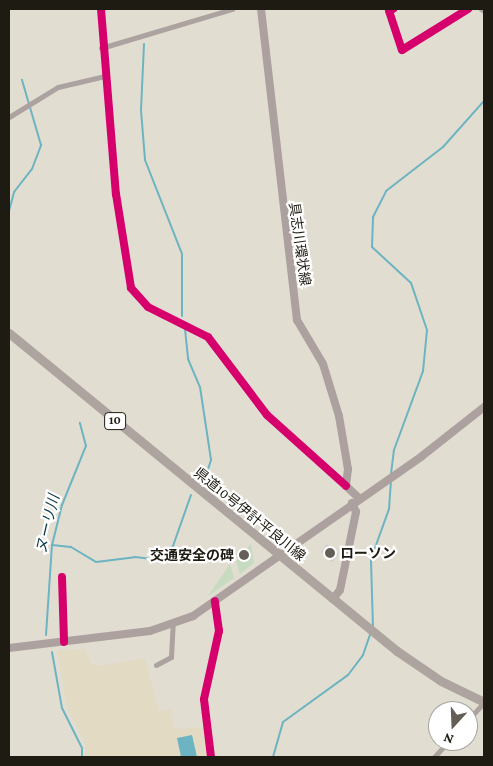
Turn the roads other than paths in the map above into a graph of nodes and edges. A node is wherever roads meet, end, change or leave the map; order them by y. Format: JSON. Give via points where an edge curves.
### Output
{"nodes":[{"id":1,"x":101,"y":9,"type":"edge"},
{"id":2,"x":232,"y":9,"type":"edge"},
{"id":3,"x":261,"y":9,"type":"edge"},
{"id":4,"x":393,"y":9,"type":"edge"},
{"id":5,"x":468,"y":9,"type":"edge"},
{"id":6,"x":102,"y":48,"type":"junction"},
{"id":7,"x":105,"y":76,"type":"junction"},
{"id":8,"x":9,"y":117,"type":"edge"},
{"id":9,"x":9,"y":333,"type":"edge"},
{"id":10,"x":484,"y":407,"type":"edge"},
{"id":11,"x":346,"y":486,"type":"junction"},
{"id":12,"x":355,"y":500,"type":"junction"},
{"id":13,"x":278,"y":556,"type":"junction"},
{"id":14,"x":62,"y":577,"type":"dead end"},
{"id":15,"x":333,"y":599,"type":"junction"},
{"id":16,"x":215,"y":601,"type":"junction"},
{"id":17,"x":173,"y":624,"type":"junction"},
{"id":18,"x":64,"y":642,"type":"junction"},
{"id":19,"x":9,"y":648,"type":"edge"},
{"id":20,"x":156,"y":665,"type":"dead end"},
{"id":21,"x":484,"y":702,"type":"edge"},
{"id":22,"x":210,"y":757,"type":"edge"}],
"edges":[{"from":1,"to":6,"type":"street"},
{"from":2,"to":6,"type":"street"},
{"from":3,"to":11,"type":"main road","name":"具志川環状線","via":[[296,320],[323,364],[332,391],[348,469]]},
{"from":4,"to":5,"type":"street","via":[[389,11],[402,50]]},
{"from":6,"to":7,"type":"street"},
{"from":7,"to":8,"type":"street","via":[[58,87]]},
{"from":7,"to":11,"type":"street","via":[[125,270],[132,291],[148,307],[208,338],[268,415]]},
{"from":9,"to":13,"type":"main road","name":"県道10号伊計平良川線","number":"10"},
{"from":10,"to":12,"type":"main road","via":[[443,441]]},
{"from":11,"to":12,"type":"main road"},
{"from":12,"to":13,"type":"main road"},
{"from":12,"to":15,"type":"main road","via":[[356,512],[340,590]]},
{"from":13,"to":15,"type":"main road","name":"県道10号伊計平良川線","number":"10"},
{"from":13,"to":16,"type":"main road"},
{"from":14,"to":18,"type":"street"},
{"from":15,"to":21,"type":"main road","name":"県道10号伊計平良川線","number":"10","via":[[418,665]]},
{"from":16,"to":17,"type":"main road"},
{"from":16,"to":22,"type":"street","via":[[219,631],[204,699]]},
{"from":17,"to":18,"type":"main road"},
{"from":17,"to":20,"type":"street","via":[[171,657]]},
{"from":18,"to":19,"type":"main road"}]}
